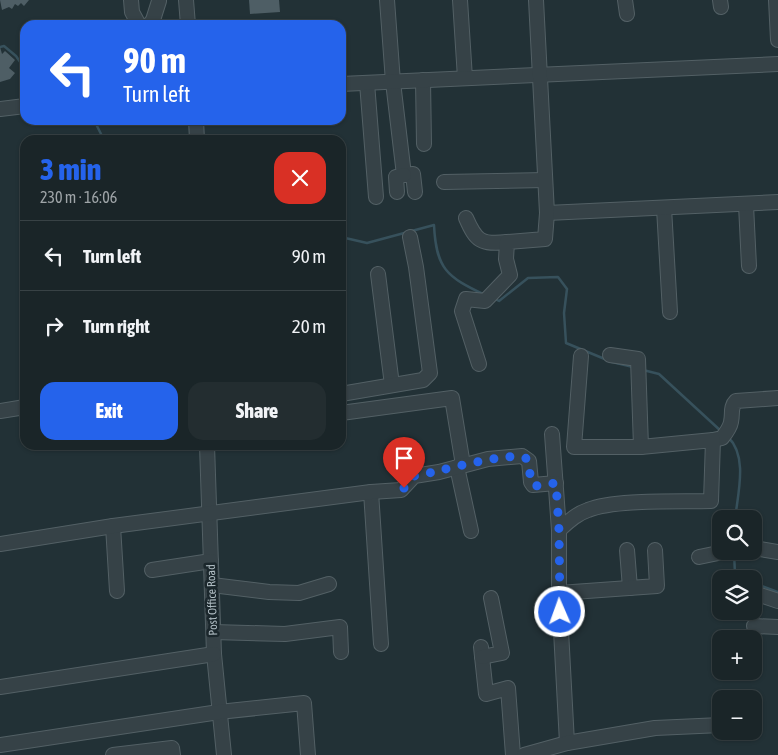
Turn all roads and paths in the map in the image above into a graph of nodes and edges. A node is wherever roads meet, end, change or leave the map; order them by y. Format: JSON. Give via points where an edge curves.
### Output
{"nodes":[{"id":1,"x":132,"y":0,"type":"edge"},
{"id":2,"x":186,"y":0,"type":"edge"},
{"id":3,"x":386,"y":0,"type":"edge"},
{"id":4,"x":460,"y":0,"type":"edge"},
{"id":5,"x":536,"y":0,"type":"edge"},
{"id":6,"x":625,"y":0,"type":"edge"},
{"id":7,"x":776,"y":0,"type":"edge"},
{"id":8,"x":158,"y":1,"type":"edge"},
{"id":9,"x":627,"y":14,"type":"dead end"},
{"id":10,"x":136,"y":20,"type":"edge"},
{"id":11,"x":153,"y":20,"type":"edge"},
{"id":12,"x":188,"y":20,"type":"edge"},
{"id":13,"x":778,"y":40,"type":"edge"},
{"id":14,"x":778,"y":64,"type":"edge"},
{"id":15,"x":539,"y":75,"type":"junction"},
{"id":16,"x":465,"y":78,"type":"junction"},
{"id":17,"x":423,"y":80,"type":"junction"},
{"id":18,"x":393,"y":82,"type":"junction"},
{"id":19,"x":367,"y":83,"type":"junction"},
{"id":20,"x":346,"y":84,"type":"edge"},
{"id":21,"x":20,"y":107,"type":"edge"},
{"id":22,"x":0,"y":109,"type":"edge"},
{"id":23,"x":424,"y":144,"type":"dead end"},
{"id":24,"x":404,"y":175,"type":"junction"},
{"id":25,"x":544,"y":180,"type":"junction"},
{"id":26,"x":444,"y":182,"type":"dead end"},
{"id":27,"x":397,"y":192,"type":"dead end"},
{"id":28,"x":415,"y":192,"type":"dead end"},
{"id":29,"x":376,"y":197,"type":"dead end"},
{"id":30,"x":778,"y":202,"type":"edge"},
{"id":31,"x":746,"y":205,"type":"junction"},
{"id":32,"x":664,"y":208,"type":"junction"},
{"id":33,"x":547,"y":214,"type":"junction"},
{"id":34,"x":466,"y":218,"type":"dead end"},
{"id":35,"x":410,"y":236,"type":"dead end"},
{"id":36,"x":507,"y":242,"type":"junction"},
{"id":37,"x":749,"y":266,"type":"dead end"},
{"id":38,"x":378,"y":274,"type":"dead end"},
{"id":39,"x":670,"y":312,"type":"dead end"},
{"id":40,"x":610,"y":355,"type":"dead end"},
{"id":41,"x":581,"y":356,"type":"dead end"},
{"id":42,"x":480,"y":364,"type":"dead end"},
{"id":43,"x":392,"y":385,"type":"junction"},
{"id":44,"x":346,"y":393,"type":"edge"},
{"id":45,"x":778,"y":398,"type":"edge"},
{"id":46,"x":20,"y":408,"type":"edge"},
{"id":47,"x":0,"y":411,"type":"edge"},
{"id":48,"x":346,"y":412,"type":"edge"},
{"id":49,"x":552,"y":434,"type":"dead end"},
{"id":50,"x":721,"y":436,"type":"junction"},
{"id":51,"x":641,"y":447,"type":"junction"},
{"id":52,"x":207,"y":450,"type":"edge"},
{"id":53,"x":460,"y":466,"type":"junction"},
{"id":54,"x":556,"y":483,"type":"junction"},
{"id":55,"x":370,"y":492,"type":"junction"},
{"id":56,"x":211,"y":514,"type":"junction"},
{"id":57,"x":113,"y":526,"type":"junction"},
{"id":58,"x":559,"y":530,"type":"junction"},
{"id":59,"x":470,"y":531,"type":"dead end"},
{"id":60,"x":0,"y":544,"type":"edge"},
{"id":61,"x":762,"y":549,"type":"edge"},
{"id":62,"x":627,"y":550,"type":"dead end"},
{"id":63,"x":655,"y":550,"type":"dead end"},
{"id":64,"x":778,"y":552,"type":"edge"},
{"id":65,"x":712,"y":554,"type":"edge"},
{"id":66,"x":699,"y":557,"type":"dead end"},
{"id":67,"x":211,"y":561,"type":"junction"},
{"id":68,"x":152,"y":570,"type":"dead end"},
{"id":69,"x":329,"y":584,"type":"dead end"},
{"id":70,"x":212,"y":585,"type":"junction"},
{"id":71,"x":630,"y":588,"type":"junction"},
{"id":72,"x":117,"y":591,"type":"dead end"},
{"id":73,"x":559,"y":593,"type":"junction"},
{"id":74,"x":762,"y":596,"type":"edge"},
{"id":75,"x":491,"y":598,"type":"dead end"},
{"id":76,"x":778,"y":601,"type":"edge"},
{"id":77,"x":754,"y":626,"type":"dead end"},
{"id":78,"x":778,"y":627,"type":"edge"},
{"id":79,"x":214,"y":632,"type":"junction"},
{"id":80,"x":381,"y":644,"type":"dead end"},
{"id":81,"x":342,"y":652,"type":"dead end"},
{"id":82,"x":214,"y":654,"type":"junction"},
{"id":83,"x":0,"y":687,"type":"edge"},
{"id":84,"x":220,"y":712,"type":"junction"},
{"id":85,"x":712,"y":726,"type":"edge"},
{"id":86,"x":567,"y":743,"type":"junction"},
{"id":87,"x":0,"y":745,"type":"edge"},
{"id":88,"x":114,"y":755,"type":"edge"},
{"id":89,"x":173,"y":755,"type":"edge"},
{"id":90,"x":224,"y":755,"type":"edge"},
{"id":91,"x":308,"y":755,"type":"edge"},
{"id":92,"x":513,"y":755,"type":"edge"},
{"id":93,"x":524,"y":755,"type":"edge"}],
"edges":[{"from":1,"to":10,"type":"street","via":[[132,12]]},
{"from":2,"to":12,"type":"street"},
{"from":3,"to":18,"type":"street"},
{"from":4,"to":16,"type":"street"},
{"from":5,"to":15,"type":"street"},
{"from":6,"to":9,"type":"street"},
{"from":7,"to":13,"type":"street"},
{"from":8,"to":11,"type":"street"},
{"from":14,"to":15,"type":"street"},
{"from":15,"to":16,"type":"street"},
{"from":15,"to":25,"type":"street"},
{"from":16,"to":17,"type":"street"},
{"from":17,"to":18,"type":"street"},
{"from":17,"to":23,"type":"street"},
{"from":18,"to":19,"type":"street"},
{"from":18,"to":24,"type":"street"},
{"from":19,"to":20,"type":"street"},
{"from":19,"to":29,"type":"street"},
{"from":21,"to":22,"type":"street"},
{"from":24,"to":27,"type":"street","via":[[396,176]]},
{"from":24,"to":28,"type":"street","via":[[413,174]]},
{"from":25,"to":26,"type":"street"},
{"from":25,"to":33,"type":"street"},
{"from":30,"to":31,"type":"street"},
{"from":31,"to":32,"type":"street"},
{"from":31,"to":37,"type":"street"},
{"from":32,"to":33,"type":"street"},
{"from":32,"to":39,"type":"street"},
{"from":33,"to":36,"type":"street","via":[[545,238]]},
{"from":34,"to":36,"type":"street","via":[[475,237],[483,242]]},
{"from":35,"to":43,"type":"street","via":[[430,370],[423,380]]},
{"from":36,"to":42,"type":"street","via":[[506,259],[510,275],[488,297],[466,299],[462,311]]},
{"from":38,"to":43,"type":"street"},
{"from":40,"to":51,"type":"street","via":[[638,359]]},
{"from":41,"to":51,"type":"street","via":[[574,447]]},
{"from":43,"to":44,"type":"street"},
{"from":45,"to":50,"type":"street","via":[[736,401],[732,407],[732,420]]},
{"from":46,"to":47,"type":"street"},
{"from":48,"to":53,"type":"street","via":[[452,398]]},
{"from":49,"to":54,"type":"street"},
{"from":50,"to":51,"type":"street"},
{"from":50,"to":58,"type":"street","via":[[711,501],[594,508],[576,516]]},
{"from":52,"to":56,"type":"street","name":"Post Office Road"},
{"from":53,"to":54,"type":"street","via":[[522,456],[529,461],[533,485]]},
{"from":53,"to":55,"type":"street","via":[[414,476],[401,490]]},
{"from":53,"to":59,"type":"street"},
{"from":54,"to":58,"type":"street"},
{"from":55,"to":56,"type":"street"},
{"from":55,"to":80,"type":"street"},
{"from":56,"to":57,"type":"street"},
{"from":56,"to":67,"type":"street","name":"Post Office Road"},
{"from":57,"to":60,"type":"street"},
{"from":57,"to":72,"type":"street"},
{"from":58,"to":73,"type":"street"},
{"from":61,"to":64,"type":"street"},
{"from":62,"to":71,"type":"street"},
{"from":63,"to":71,"type":"street","via":[[658,586]]},
{"from":65,"to":66,"type":"street"},
{"from":67,"to":68,"type":"street"},
{"from":67,"to":70,"type":"street","name":"Post Office Road"},
{"from":69,"to":70,"type":"street","via":[[299,594]]},
{"from":70,"to":79,"type":"street","name":"Post Office Road"},
{"from":71,"to":73,"type":"street"},
{"from":73,"to":86,"type":"street"},
{"from":74,"to":76,"type":"street"},
{"from":75,"to":92,"type":"street","via":[[502,653],[482,652],[486,694],[508,688]]},
{"from":77,"to":78,"type":"street"},
{"from":79,"to":81,"type":"street","via":[[285,634],[340,627]]},
{"from":79,"to":82,"type":"street","name":"Post Office Road"},
{"from":82,"to":83,"type":"street"},
{"from":82,"to":84,"type":"street","name":"Post Office Road"},
{"from":84,"to":87,"type":"street"},
{"from":84,"to":90,"type":"street","name":"Post Office Road"},
{"from":84,"to":91,"type":"street","via":[[304,704]]},
{"from":85,"to":86,"type":"street","via":[[655,728]]},
{"from":86,"to":93,"type":"street"},
{"from":88,"to":89,"type":"street","via":[[172,748]]}]}
